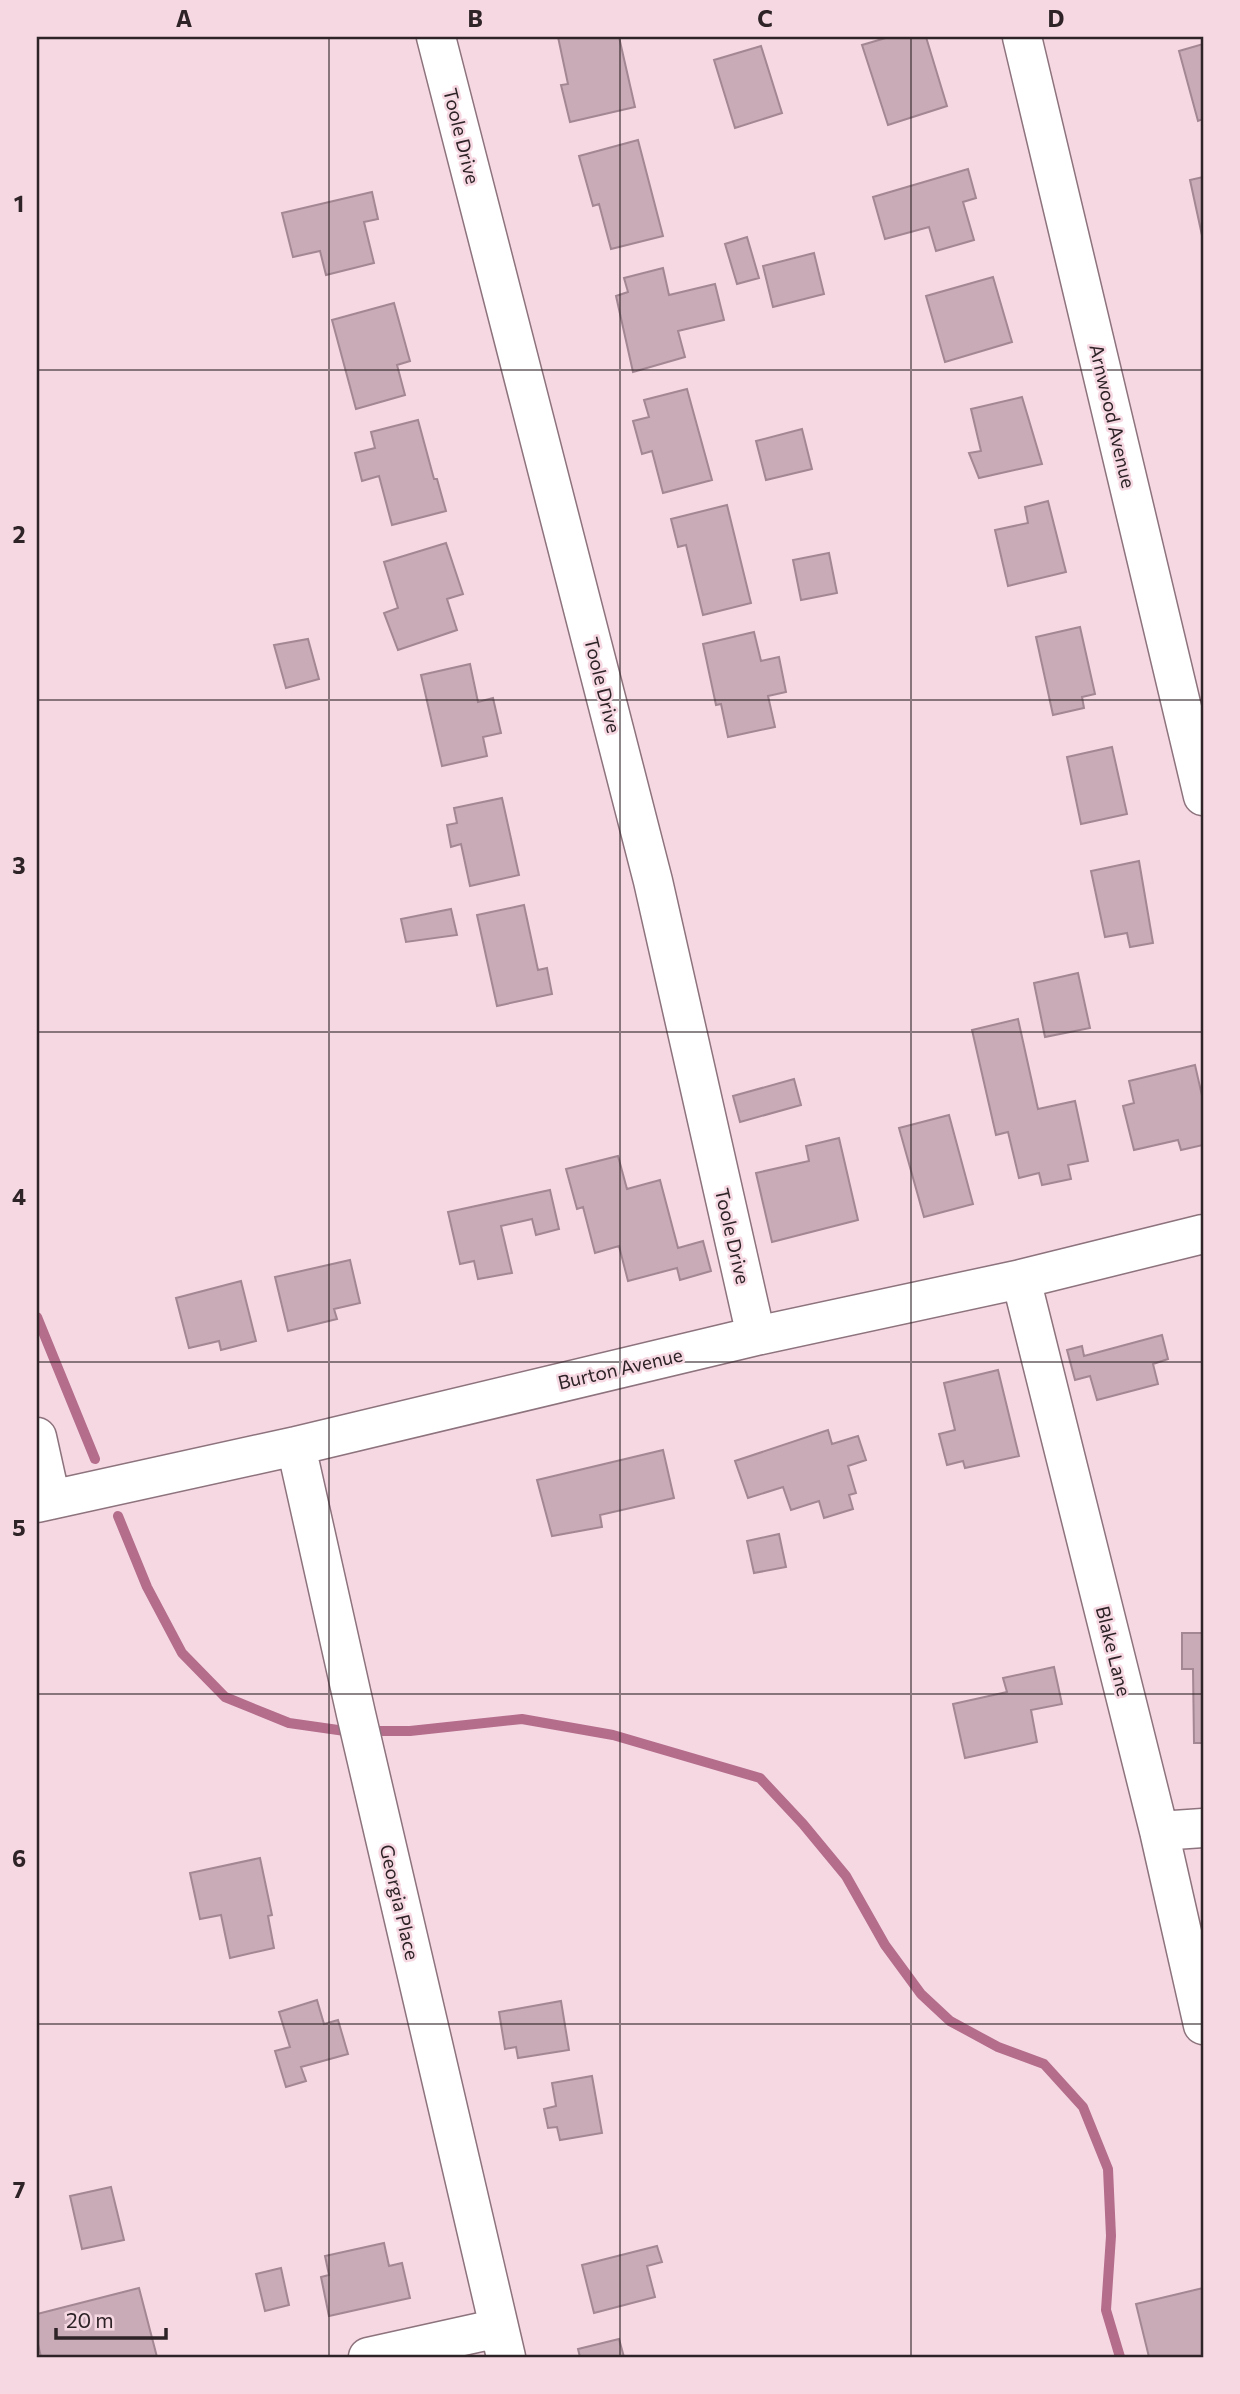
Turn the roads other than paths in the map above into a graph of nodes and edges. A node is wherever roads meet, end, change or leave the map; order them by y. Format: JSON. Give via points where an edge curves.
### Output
{"nodes":[{"id":1,"x":436,"y":37,"type":"edge"},
{"id":2,"x":1022,"y":37,"type":"edge"},
{"id":3,"x":1203,"y":796,"type":"edge"},
{"id":4,"x":1203,"y":1234,"type":"edge"},
{"id":5,"x":1021,"y":1279,"type":"junction"},
{"id":6,"x":756,"y":1336,"type":"junction"},
{"id":7,"x":37,"y":1437,"type":"edge"},
{"id":8,"x":296,"y":1446,"type":"junction"},
{"id":9,"x":44,"y":1501,"type":"edge"},
{"id":10,"x":1203,"y":1828,"type":"edge"},
{"id":11,"x":1159,"y":1831,"type":"junction"},
{"id":12,"x":1203,"y":2025,"type":"edge"},
{"id":13,"x":503,"y":2342,"type":"edge"},
{"id":14,"x":368,"y":2357,"type":"edge"}],
"edges":[{"from":1,"to":6,"type":"street","name":"Toole Drive","via":[[653,881]]},
{"from":2,"to":3,"type":"street","name":"Arnwood Avenue"},
{"from":4,"to":5,"type":"street","name":"Burton Avenue"},
{"from":5,"to":6,"type":"street","name":"Burton Avenue"},
{"from":5,"to":11,"type":"street","name":"Blake Lane"},
{"from":6,"to":8,"type":"street","name":"Burton Avenue"},
{"from":7,"to":9,"type":"street"},
{"from":8,"to":9,"type":"street","name":"Burton Avenue"},
{"from":8,"to":13,"type":"street","name":"Georgia Place"},
{"from":10,"to":11,"type":"street"},
{"from":11,"to":12,"type":"street","name":"Blake Lane"},
{"from":13,"to":14,"type":"street"}]}
